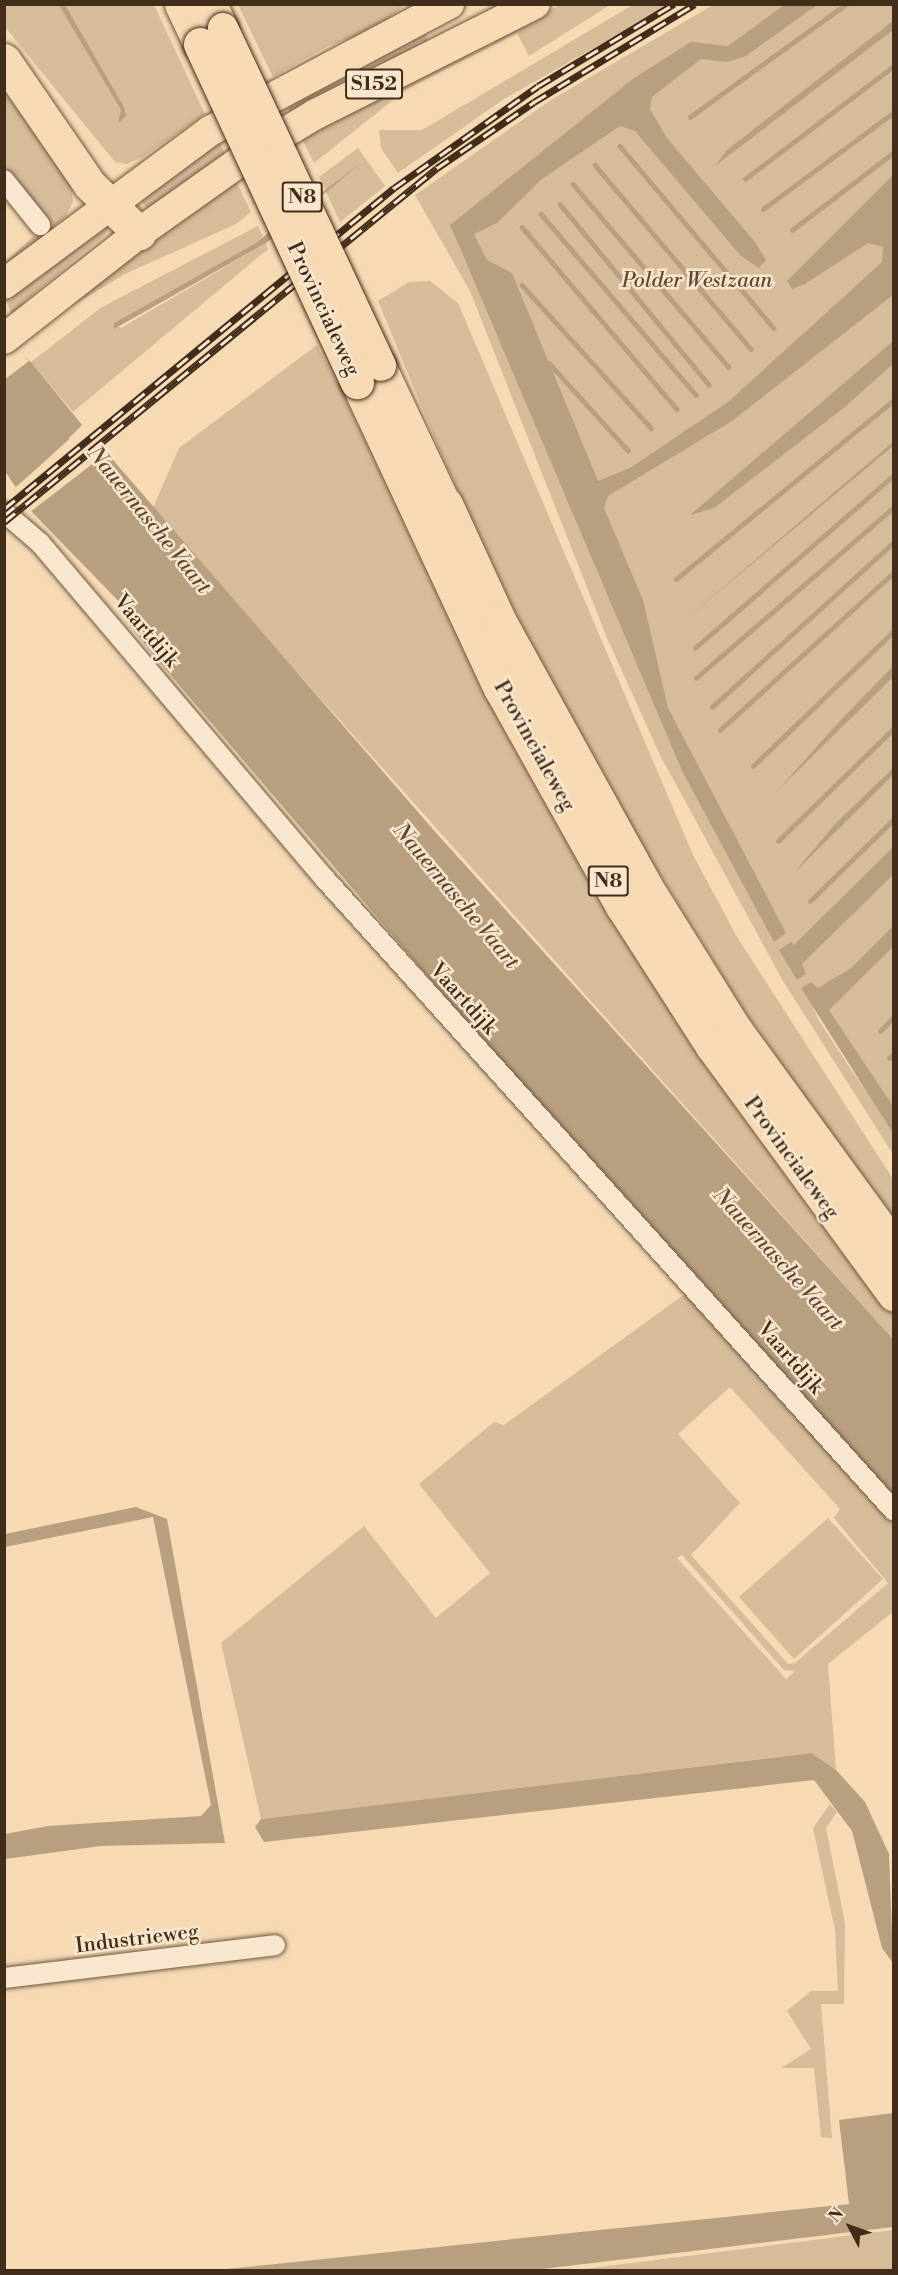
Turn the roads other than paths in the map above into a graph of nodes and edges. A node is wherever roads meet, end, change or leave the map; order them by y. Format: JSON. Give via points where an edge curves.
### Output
{"nodes":[{"id":1,"x":181,"y":4,"type":"edge"},
{"id":2,"x":535,"y":4,"type":"edge"},
{"id":3,"x":443,"y":6,"type":"edge"},
{"id":4,"x":212,"y":26,"type":"edge"},
{"id":5,"x":464,"y":39,"type":"junction"},
{"id":6,"x":4,"y":60,"type":"edge"},
{"id":7,"x":4,"y":180,"type":"edge"},
{"id":8,"x":114,"y":198,"type":"junction"},
{"id":9,"x":40,"y":225,"type":"dead end"},
{"id":10,"x":139,"y":233,"type":"junction"},
{"id":11,"x":4,"y":284,"type":"edge"},
{"id":12,"x":6,"y":337,"type":"edge"},
{"id":13,"x":369,"y":374,"type":"junction"},
{"id":14,"x":446,"y":504,"type":"joint"},
{"id":15,"x":4,"y":512,"type":"edge"},
{"id":16,"x":894,"y":1247,"type":"edge"},
{"id":17,"x":894,"y":1295,"type":"edge"},
{"id":18,"x":894,"y":1511,"type":"edge"},
{"id":19,"x":275,"y":1945,"type":"dead end"},
{"id":20,"x":4,"y":1978,"type":"edge"}],
"edges":[{"from":1,"to":4,"type":"highway","name":"Provincialeweg","number":"N8"},
{"from":2,"to":5,"type":"main road","number":"S152"},
{"from":3,"to":5,"type":"main road"},
{"from":3,"to":8,"type":"main road","via":[[256,104]]},
{"from":4,"to":13,"type":"highway","name":"Provincialeweg","number":"N8","bridge":true},
{"from":5,"to":10,"type":"main road","number":"S152","via":[[286,131]]},
{"from":6,"to":8,"type":"highway"},
{"from":7,"to":9,"type":"street"},
{"from":8,"to":10,"type":"highway"},
{"from":8,"to":11,"type":"main road"},
{"from":10,"to":12,"type":"main road"},
{"from":13,"to":14,"type":"main road","name":"Provincialeweg","number":"N8"},
{"from":13,"to":17,"type":"highway","name":"Provincialeweg","number":"N8","via":[[500,688],[622,906],[737,1083]]},
{"from":14,"to":16,"type":"highway","name":"Provincialeweg","number":"N8","via":[[499,620],[645,885],[742,1038]]},
{"from":15,"to":18,"type":"street","name":"Vaartdijk","via":[[40,543],[325,879]]},
{"from":19,"to":20,"type":"street","name":"Industrieweg"}]}
